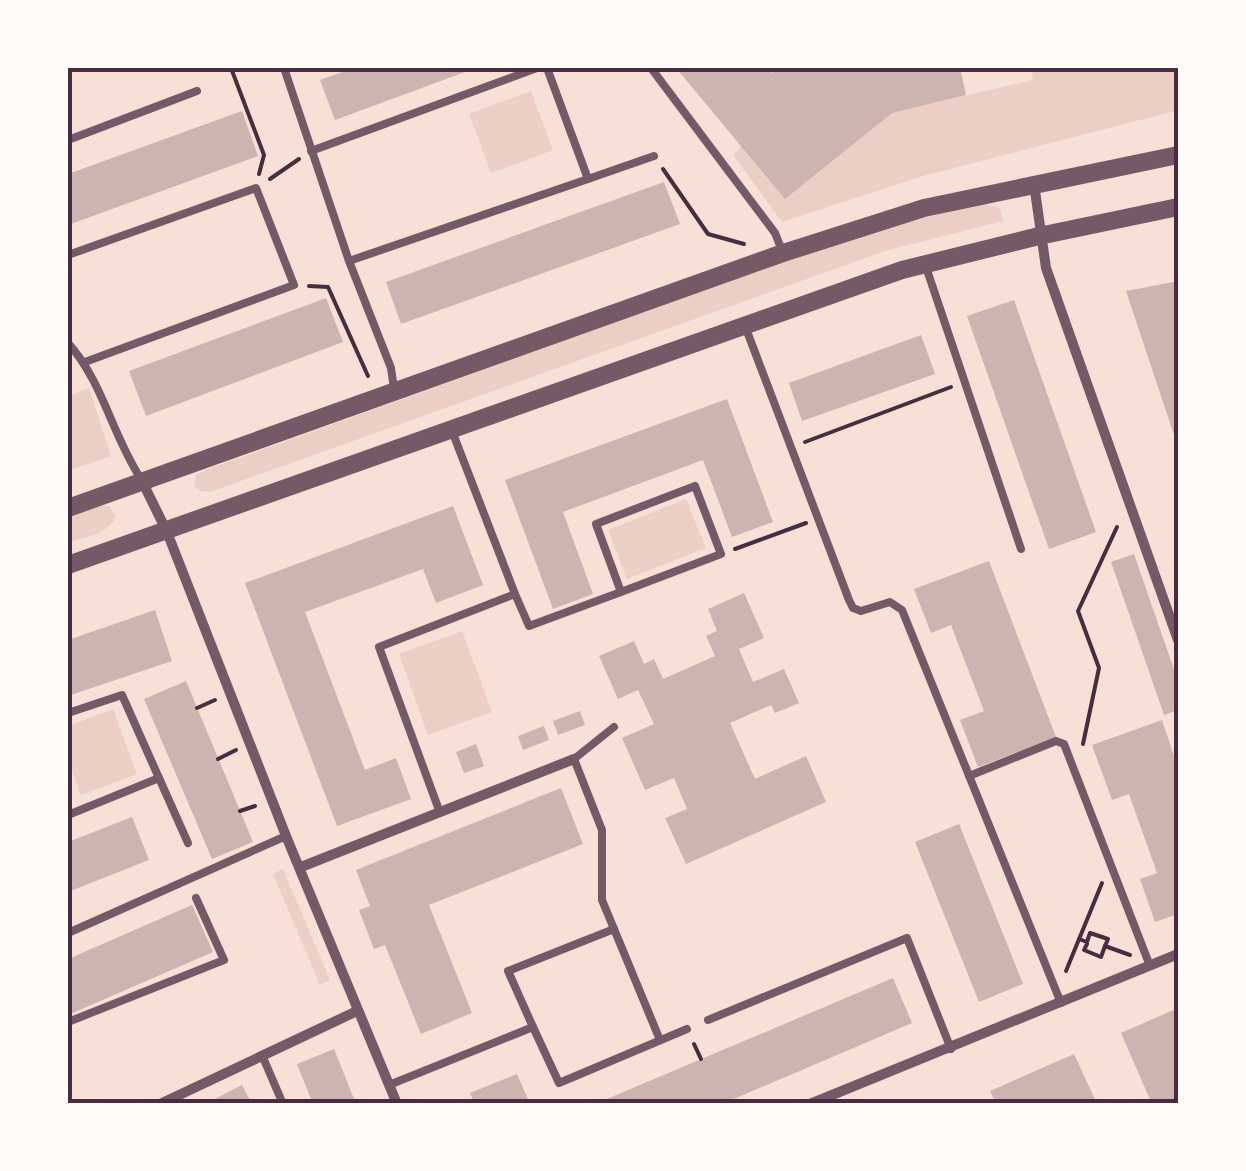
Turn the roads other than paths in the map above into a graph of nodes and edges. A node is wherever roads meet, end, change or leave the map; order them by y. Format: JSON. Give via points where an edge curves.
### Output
{"nodes":[{"id":1,"x":284,"y":68,"type":"edge"},
{"id":2,"x":537,"y":68,"type":"edge"},
{"id":3,"x":547,"y":68,"type":"edge"},
{"id":4,"x":650,"y":68,"type":"edge"},
{"id":5,"x":197,"y":91,"type":"dead end"},
{"id":6,"x":68,"y":140,"type":"edge"},
{"id":7,"x":311,"y":151,"type":"junction"},
{"id":8,"x":1178,"y":155,"type":"edge"},
{"id":9,"x":654,"y":156,"type":"road end"},
{"id":10,"x":588,"y":179,"type":"junction"},
{"id":11,"x":1034,"y":184,"type":"junction"},
{"id":12,"x":1178,"y":207,"type":"edge"},
{"id":13,"x":1039,"y":236,"type":"junction"},
{"id":14,"x":783,"y":253,"type":"junction"},
{"id":15,"x":68,"y":255,"type":"edge"},
{"id":16,"x":350,"y":260,"type":"junction"},
{"id":17,"x":925,"y":264,"type":"junction"},
{"id":18,"x":745,"y":326,"type":"junction"},
{"id":19,"x":68,"y":343,"type":"edge"},
{"id":20,"x":85,"y":362,"type":"junction"},
{"id":21,"x":395,"y":392,"type":"junction"},
{"id":22,"x":452,"y":430,"type":"junction"},
{"id":23,"x":142,"y":480,"type":"junction"},
{"id":24,"x":68,"y":508,"type":"edge"},
{"id":25,"x":167,"y":532,"type":"junction"},
{"id":26,"x":1021,"y":549,"type":"dead end"},
{"id":27,"x":68,"y":565,"type":"edge"},
{"id":28,"x":622,"y":592,"type":"junction"},
{"id":29,"x":516,"y":594,"type":"junction"},
{"id":30,"x":1178,"y":640,"type":"edge"},
{"id":31,"x":68,"y":712,"type":"edge"},
{"id":32,"x":614,"y":727,"type":"dead end"},
{"id":33,"x":574,"y":758,"type":"junction"},
{"id":34,"x":970,"y":776,"type":"junction"},
{"id":35,"x":159,"y":778,"type":"junction"},
{"id":36,"x":440,"y":810,"type":"junction"},
{"id":37,"x":68,"y":816,"type":"edge"},
{"id":38,"x":286,"y":836,"type":"junction"},
{"id":39,"x":188,"y":843,"type":"dead end"},
{"id":40,"x":301,"y":867,"type":"junction"},
{"id":41,"x":196,"y":898,"type":"dead end"},
{"id":42,"x":614,"y":929,"type":"junction"},
{"id":43,"x":68,"y":933,"type":"edge"},
{"id":44,"x":1178,"y":954,"type":"edge"},
{"id":45,"x":1149,"y":964,"type":"junction"},
{"id":46,"x":1059,"y":998,"type":"junction"},
{"id":47,"x":358,"y":1011,"type":"junction"},
{"id":48,"x":708,"y":1020,"type":"dead end"},
{"id":49,"x":68,"y":1022,"type":"edge"},
{"id":50,"x":533,"y":1028,"type":"junction"},
{"id":51,"x":687,"y":1029,"type":"dead end"},
{"id":52,"x":660,"y":1040,"type":"junction"},
{"id":53,"x":951,"y":1049,"type":"junction"},
{"id":54,"x":262,"y":1054,"type":"junction"},
{"id":55,"x":389,"y":1085,"type":"junction"},
{"id":56,"x":160,"y":1104,"type":"edge"},
{"id":57,"x":283,"y":1104,"type":"edge"},
{"id":58,"x":397,"y":1104,"type":"edge"},
{"id":59,"x":810,"y":1104,"type":"edge"}],
"edges":[{"from":1,"to":7,"type":"lane"},
{"from":2,"to":7,"type":"lane"},
{"from":3,"to":10,"type":"lane"},
{"from":4,"to":14,"type":"lane","via":[[775,233]]},
{"from":5,"to":6,"type":"lane"},
{"from":7,"to":16,"type":"lane"},
{"from":8,"to":11,"type":"street"},
{"from":9,"to":10,"type":"lane"},
{"from":10,"to":16,"type":"lane"},
{"from":11,"to":13,"type":"street"},
{"from":11,"to":14,"type":"street","via":[[924,208]]},
{"from":12,"to":13,"type":"street"},
{"from":13,"to":17,"type":"street"},
{"from":13,"to":30,"type":"street"},
{"from":14,"to":21,"type":"street"},
{"from":15,"to":20,"type":"lane","via":[[256,188],[294,285]]},
{"from":16,"to":21,"type":"lane"},
{"from":17,"to":18,"type":"street"},
{"from":17,"to":26,"type":"lane"},
{"from":18,"to":22,"type":"street"},
{"from":18,"to":34,"type":"lane","via":[[853,608],[862,612],[890,602],[902,610]]},
{"from":19,"to":20,"type":"lane"},
{"from":20,"to":23,"type":"lane"},
{"from":21,"to":23,"type":"street"},
{"from":22,"to":25,"type":"street"},
{"from":22,"to":29,"type":"lane"},
{"from":23,"to":24,"type":"street"},
{"from":23,"to":25,"type":"street"},
{"from":25,"to":27,"type":"street"},
{"from":25,"to":38,"type":"street"},
{"from":28,"to":28,"type":"lane","via":[[596,524],[695,486],[721,554]]},
{"from":28,"to":29,"type":"lane","via":[[529,626]]},
{"from":29,"to":36,"type":"lane","via":[[379,646]]},
{"from":31,"to":35,"type":"lane","via":[[122,695]]},
{"from":32,"to":33,"type":"lane"},
{"from":33,"to":36,"type":"street"},
{"from":33,"to":42,"type":"lane","via":[[602,830],[602,900]]},
{"from":34,"to":45,"type":"lane","via":[[1056,741],[1064,744]]},
{"from":34,"to":46,"type":"lane"},
{"from":35,"to":37,"type":"lane"},
{"from":35,"to":39,"type":"lane"},
{"from":36,"to":40,"type":"street"},
{"from":38,"to":40,"type":"street"},
{"from":38,"to":43,"type":"lane"},
{"from":40,"to":47,"type":"street"},
{"from":41,"to":49,"type":"lane","via":[[224,960]]},
{"from":42,"to":50,"type":"lane","via":[[508,971]]},
{"from":42,"to":52,"type":"lane"},
{"from":44,"to":45,"type":"street"},
{"from":45,"to":46,"type":"street"},
{"from":46,"to":53,"type":"street"},
{"from":47,"to":54,"type":"street"},
{"from":47,"to":55,"type":"street"},
{"from":48,"to":53,"type":"lane","via":[[906,938]]},
{"from":50,"to":52,"type":"lane","via":[[559,1084]]},
{"from":50,"to":55,"type":"lane"},
{"from":51,"to":52,"type":"lane"},
{"from":53,"to":59,"type":"street"},
{"from":54,"to":56,"type":"street"},
{"from":54,"to":57,"type":"lane"},
{"from":55,"to":58,"type":"street"}]}
